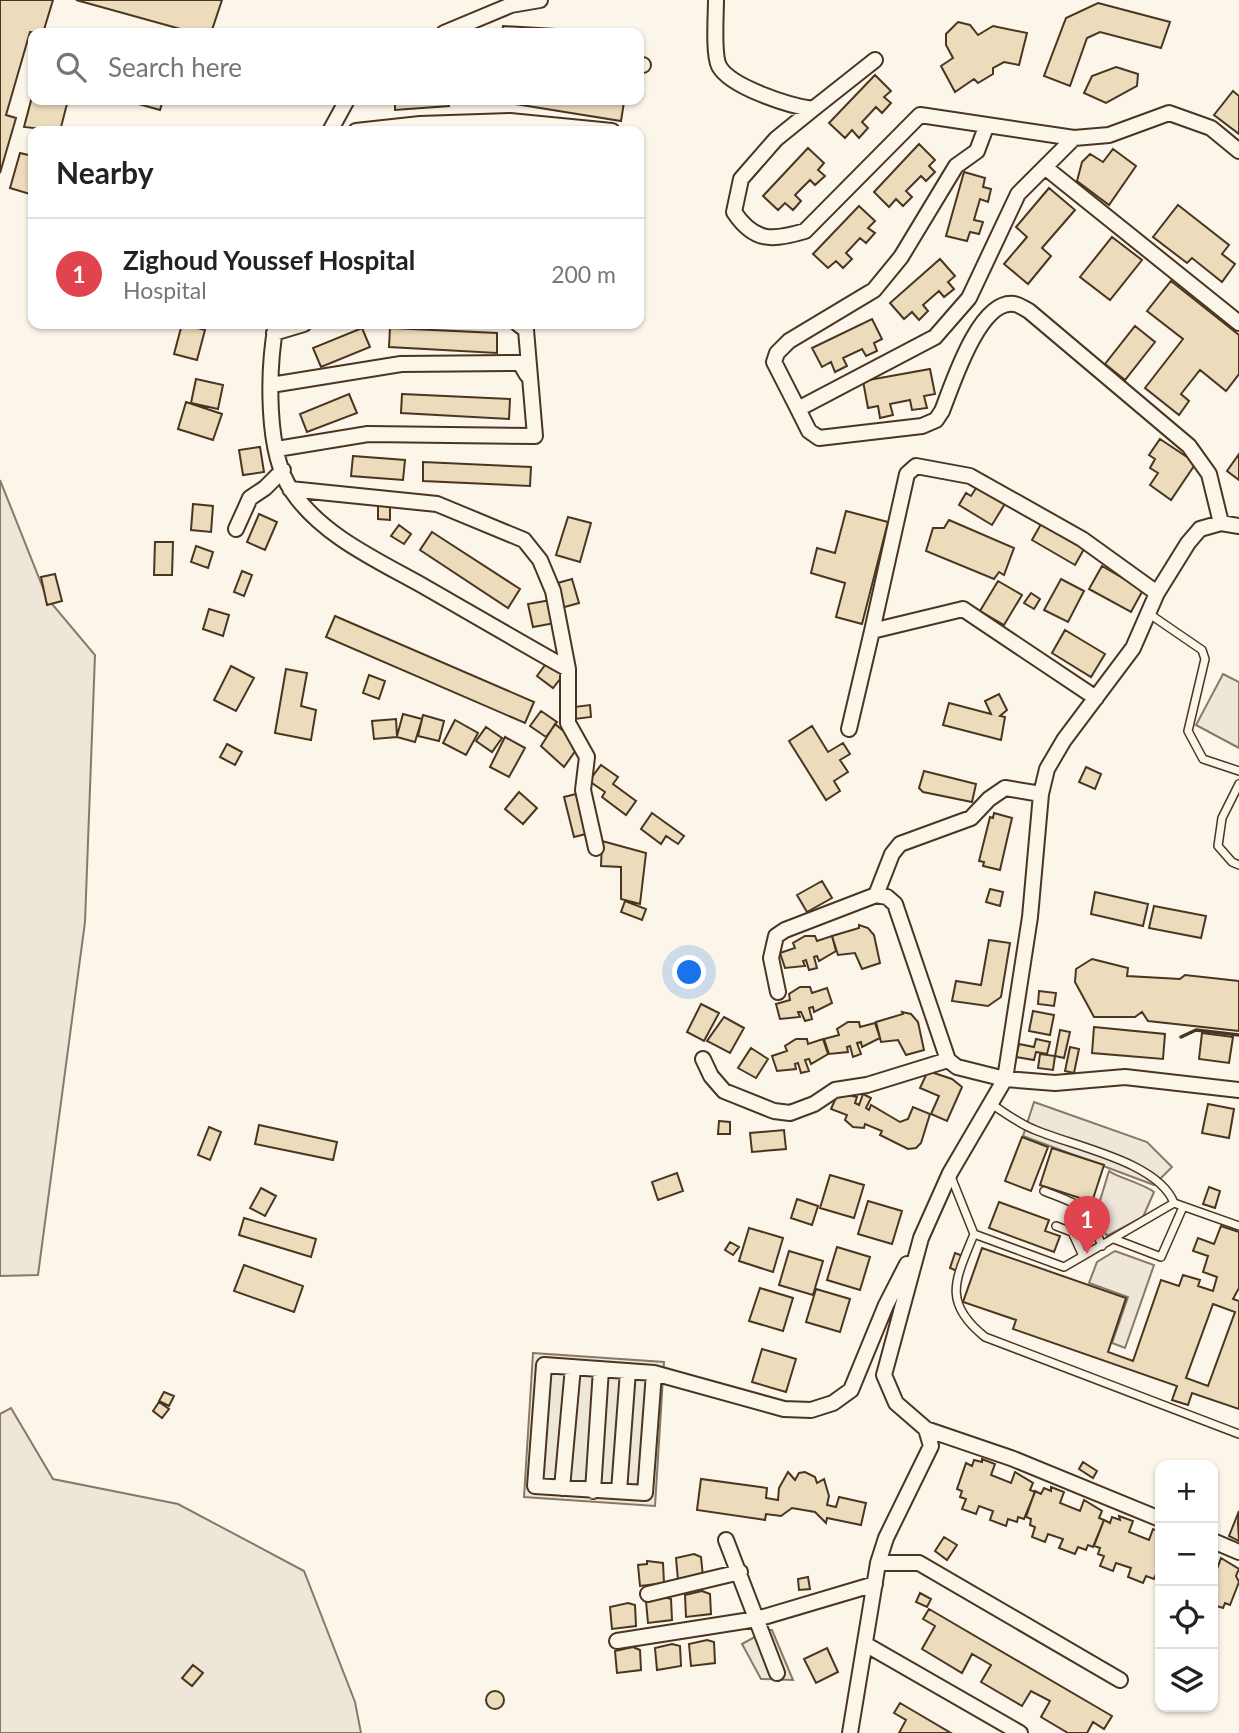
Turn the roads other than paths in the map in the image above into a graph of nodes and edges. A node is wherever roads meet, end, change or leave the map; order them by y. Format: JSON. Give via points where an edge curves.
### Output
{"nodes":[{"id":1,"x":540,"y":0,"type":"edge"},
{"id":2,"x":716,"y":0,"type":"edge"},
{"id":3,"x":456,"y":28,"type":"edge"},
{"id":4,"x":875,"y":60,"type":"dead end"},
{"id":5,"x":344,"y":105,"type":"edge"},
{"id":6,"x":813,"y":109,"type":"junction"},
{"id":7,"x":333,"y":126,"type":"edge"},
{"id":8,"x":402,"y":126,"type":"edge"},
{"id":9,"x":561,"y":126,"type":"edge"},
{"id":10,"x":986,"y":127,"type":"junction"},
{"id":11,"x":1074,"y":138,"type":"junction"},
{"id":12,"x":1239,"y":151,"type":"edge"},
{"id":13,"x":1046,"y":168,"type":"junction"},
{"id":14,"x":1239,"y":323,"type":"edge"},
{"id":15,"x":275,"y":329,"type":"edge"},
{"id":16,"x":525,"y":329,"type":"edge"},
{"id":17,"x":528,"y":377,"type":"junction"},
{"id":18,"x":271,"y":385,"type":"junction"},
{"id":19,"x":797,"y":409,"type":"junction"},
{"id":20,"x":277,"y":449,"type":"junction"},
{"id":21,"x":283,"y":470,"type":"junction"},
{"id":22,"x":290,"y":489,"type":"junction"},
{"id":23,"x":1221,"y":523,"type":"junction"},
{"id":24,"x":1239,"y":526,"type":"edge"},
{"id":25,"x":236,"y":529,"type":"dead end"},
{"id":26,"x":1157,"y":593,"type":"junction"},
{"id":27,"x":1148,"y":613,"type":"junction"},
{"id":28,"x":872,"y":631,"type":"junction"},
{"id":29,"x":568,"y":669,"type":"junction"},
{"id":30,"x":1096,"y":698,"type":"junction"},
{"id":31,"x":849,"y":729,"type":"dead end"},
{"id":32,"x":1239,"y":771,"type":"edge"},
{"id":33,"x":1239,"y":784,"type":"edge"},
{"id":34,"x":1041,"y":794,"type":"junction"},
{"id":35,"x":596,"y":848,"type":"dead end"},
{"id":36,"x":1239,"y":865,"type":"edge"},
{"id":37,"x":876,"y":895,"type":"junction"},
{"id":38,"x":778,"y":992,"type":"dead end"},
{"id":39,"x":703,"y":1059,"type":"dead end"},
{"id":40,"x":948,"y":1060,"type":"junction"},
{"id":41,"x":1005,"y":1079,"type":"junction"},
{"id":42,"x":1239,"y":1090,"type":"edge"},
{"id":43,"x":990,"y":1104,"type":"junction"},
{"id":44,"x":950,"y":1173,"type":"junction"},
{"id":45,"x":1044,"y":1191,"type":"dead end"},
{"id":46,"x":1174,"y":1203,"type":"junction"},
{"id":47,"x":1183,"y":1207,"type":"junction"},
{"id":48,"x":1056,"y":1226,"type":"dead end"},
{"id":49,"x":1239,"y":1226,"type":"edge"},
{"id":50,"x":974,"y":1234,"type":"junction"},
{"id":51,"x":921,"y":1238,"type":"junction"},
{"id":52,"x":1114,"y":1239,"type":"junction"},
{"id":53,"x":1102,"y":1246,"type":"junction"},
{"id":54,"x":1083,"y":1256,"type":"junction"},
{"id":55,"x":573,"y":1367,"type":"junction"},
{"id":56,"x":601,"y":1369,"type":"junction"},
{"id":57,"x":628,"y":1371,"type":"junction"},
{"id":58,"x":654,"y":1373,"type":"junction"},
{"id":59,"x":926,"y":1429,"type":"junction"},
{"id":60,"x":1239,"y":1434,"type":"edge"},
{"id":61,"x":562,"y":1488,"type":"junction"},
{"id":62,"x":593,"y":1490,"type":"junction"},
{"id":63,"x":619,"y":1491,"type":"junction"},
{"id":64,"x":1155,"y":1517,"type":"edge"},
{"id":65,"x":726,"y":1540,"type":"dead end"},
{"id":66,"x":1218,"y":1543,"type":"edge"},
{"id":67,"x":1239,"y":1552,"type":"edge"},
{"id":68,"x":878,"y":1563,"type":"junction"},
{"id":69,"x":740,"y":1572,"type":"junction"},
{"id":70,"x":875,"y":1584,"type":"junction"},
{"id":71,"x":648,"y":1594,"type":"dead end"},
{"id":72,"x":757,"y":1619,"type":"junction"},
{"id":73,"x":617,"y":1642,"type":"dead end"},
{"id":74,"x":865,"y":1644,"type":"junction"},
{"id":75,"x":777,"y":1673,"type":"dead end"},
{"id":76,"x":1119,"y":1680,"type":"dead end"},
{"id":77,"x":850,"y":1733,"type":"edge"},
{"id":78,"x":1020,"y":1733,"type":"edge"}],
"edges":[{"from":1,"to":3,"type":"street","via":[[511,5]]},
{"from":2,"to":6,"type":"street","via":[[718,64],[728,76],[759,92]]},
{"from":4,"to":6,"type":"street"},
{"from":5,"to":7,"type":"street"},
{"from":6,"to":10,"type":"street","via":[[776,139],[741,179],[734,212],[746,230],[786,237],[805,231],[920,115]]},
{"from":8,"to":9,"type":"street","via":[[510,121]]},
{"from":10,"to":11,"type":"street"},
{"from":10,"to":19,"type":"street","via":[[977,151],[956,166],[901,257],[874,290],[789,341],[777,353],[774,362]]},
{"from":11,"to":12,"type":"street","via":[[1109,135],[1169,113],[1211,128]]},
{"from":11,"to":13,"type":"street"},
{"from":13,"to":14,"type":"street"},
{"from":13,"to":19,"type":"street","via":[[1018,194],[969,298],[935,337]]},
{"from":15,"to":18,"type":"street"},
{"from":16,"to":17,"type":"street"},
{"from":17,"to":18,"type":"street","via":[[520,363],[401,364]]},
{"from":17,"to":20,"type":"street","via":[[535,436],[368,434]]},
{"from":18,"to":20,"type":"street"},
{"from":19,"to":23,"type":"street","via":[[809,431],[819,438],[922,426],[936,420],[978,328],[998,307],[1014,304],[1029,311],[1189,446],[1209,474]]},
{"from":20,"to":21,"type":"street"},
{"from":21,"to":22,"type":"street"},
{"from":21,"to":25,"type":"street","via":[[250,498]]},
{"from":22,"to":29,"type":"street","via":[[345,541]]},
{"from":22,"to":29,"type":"street","via":[[436,504],[524,540],[540,560],[553,591]]},
{"from":23,"to":24,"type":"street"},
{"from":23,"to":26,"type":"street","via":[[1200,529]]},
{"from":26,"to":27,"type":"street"},
{"from":26,"to":28,"type":"street","via":[[1082,539],[970,476],[916,466],[907,474]]},
{"from":27,"to":30,"type":"street","via":[[1133,648]]},
{"from":27,"to":32,"type":"lane","via":[[1202,650],[1205,659],[1188,731],[1203,759]]},
{"from":28,"to":30,"type":"street","via":[[963,609]]},
{"from":28,"to":31,"type":"street"},
{"from":29,"to":35,"type":"street","via":[[568,723],[585,748],[583,790]]},
{"from":30,"to":34,"type":"street","via":[[1047,769]]},
{"from":33,"to":36,"type":"lane","via":[[1222,818],[1218,846]]},
{"from":34,"to":37,"type":"street","via":[[1005,789],[971,818],[900,844]]},
{"from":34,"to":41,"type":"street","via":[[1030,917]]},
{"from":37,"to":38,"type":"street","via":[[776,936],[771,958]]},
{"from":37,"to":40,"type":"street","via":[[895,904]]},
{"from":39,"to":40,"type":"street","via":[[724,1091],[790,1113],[835,1090]]},
{"from":40,"to":41,"type":"street","via":[[957,1067]]},
{"from":41,"to":42,"type":"street","via":[[1055,1083],[1125,1077]]},
{"from":41,"to":43,"type":"street"},
{"from":43,"to":44,"type":"street"},
{"from":43,"to":46,"type":"lane","via":[[1031,1129],[1135,1166],[1170,1191]]},
{"from":44,"to":50,"type":"lane"},
{"from":44,"to":51,"type":"street"},
{"from":45,"to":53,"type":"lane","via":[[1082,1206]]},
{"from":46,"to":47,"type":"lane"},
{"from":46,"to":52,"type":"lane"},
{"from":47,"to":49,"type":"lane"},
{"from":47,"to":52,"type":"lane","via":[[1161,1257]]},
{"from":48,"to":54,"type":"lane","via":[[1072,1232]]},
{"from":50,"to":54,"type":"lane","via":[[1064,1267]]},
{"from":50,"to":60,"type":"lane","via":[[954,1294],[963,1315],[985,1337]]},
{"from":51,"to":58,"type":"street","via":[[886,1305],[851,1390],[833,1403],[811,1410],[784,1409]]},
{"from":51,"to":59,"type":"street","via":[[884,1375],[896,1403]]},
{"from":52,"to":53,"type":"lane"},
{"from":53,"to":54,"type":"lane"},
{"from":55,"to":56,"type":"street"},
{"from":55,"to":61,"type":"street"},
{"from":55,"to":61,"type":"street","via":[[544,1365],[536,1486]]},
{"from":56,"to":57,"type":"street"},
{"from":56,"to":62,"type":"street"},
{"from":57,"to":58,"type":"street"},
{"from":57,"to":63,"type":"street"},
{"from":58,"to":63,"type":"street","via":[[645,1493]]},
{"from":59,"to":64,"type":"street"},
{"from":59,"to":68,"type":"street","via":[[931,1446]]},
{"from":61,"to":62,"type":"street"},
{"from":62,"to":63,"type":"street"},
{"from":65,"to":69,"type":"street"},
{"from":66,"to":67,"type":"street"},
{"from":68,"to":70,"type":"street"},
{"from":68,"to":76,"type":"street","via":[[919,1563]]},
{"from":69,"to":71,"type":"street"},
{"from":69,"to":72,"type":"street"},
{"from":70,"to":72,"type":"street"},
{"from":70,"to":74,"type":"street"},
{"from":72,"to":73,"type":"street"},
{"from":72,"to":75,"type":"street"},
{"from":74,"to":77,"type":"street"},
{"from":74,"to":78,"type":"street"}]}
